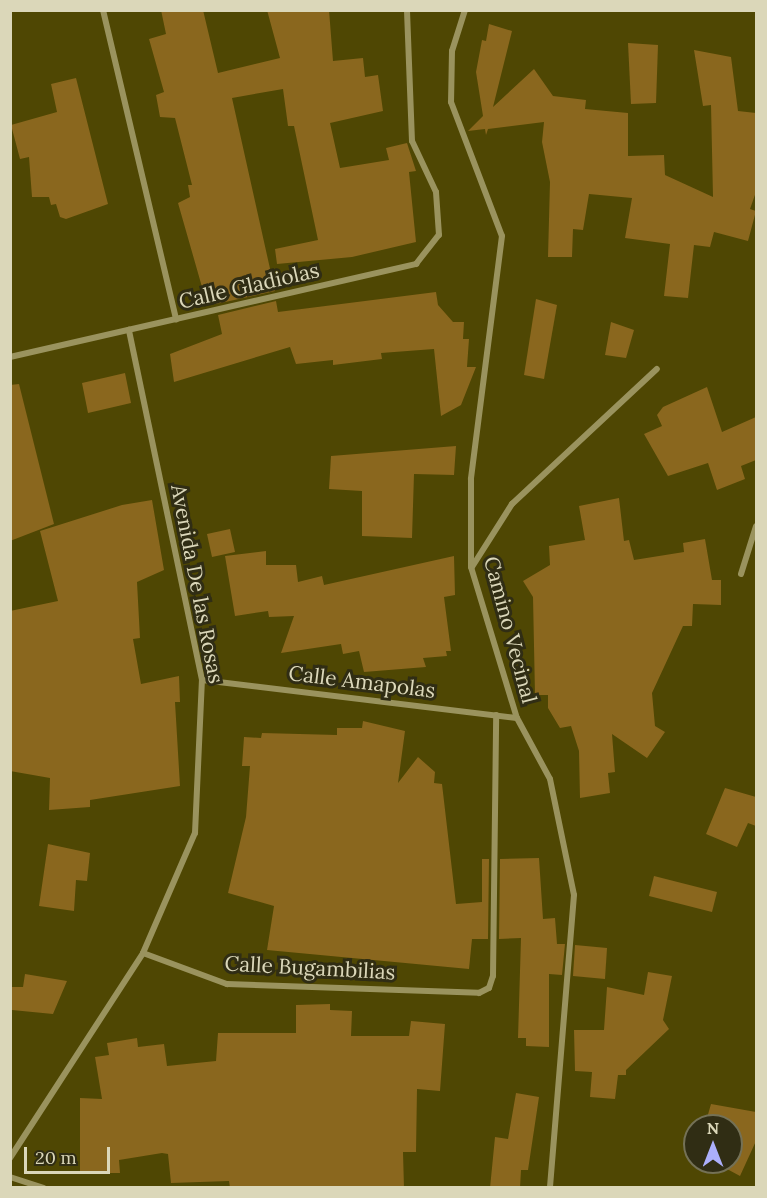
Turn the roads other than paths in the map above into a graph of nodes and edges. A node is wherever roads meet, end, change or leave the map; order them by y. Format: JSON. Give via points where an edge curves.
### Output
{"nodes":[{"id":1,"x":103,"y":10,"type":"edge"},
{"id":2,"x":407,"y":10,"type":"edge"},
{"id":3,"x":465,"y":10,"type":"edge"},
{"id":4,"x":176,"y":320,"type":"junction"},
{"id":5,"x":129,"y":330,"type":"junction"},
{"id":6,"x":10,"y":357,"type":"edge"},
{"id":7,"x":657,"y":369,"type":"dead end"},
{"id":8,"x":756,"y":526,"type":"edge"},
{"id":9,"x":471,"y":567,"type":"junction"},
{"id":10,"x":741,"y":574,"type":"dead end"},
{"id":11,"x":202,"y":680,"type":"junction"},
{"id":12,"x":496,"y":715,"type":"junction"},
{"id":13,"x":517,"y":718,"type":"junction"},
{"id":14,"x":143,"y":953,"type":"junction"},
{"id":15,"x":10,"y":1158,"type":"edge"},
{"id":16,"x":10,"y":1177,"type":"edge"},
{"id":17,"x":43,"y":1188,"type":"edge"},
{"id":18,"x":550,"y":1188,"type":"edge"}],
"edges":[{"from":1,"to":4,"type":"street"},
{"from":2,"to":4,"type":"street","name":"Calle Gladiolas","via":[[412,141],[436,192],[440,235],[416,264]]},
{"from":3,"to":9,"type":"street","name":"Camino Vecinal","via":[[452,51],[452,102],[502,237],[471,479]]},
{"from":4,"to":5,"type":"street","name":"Calle Gladiolas"},
{"from":5,"to":6,"type":"street","name":"Calle Gladiolas"},
{"from":5,"to":11,"type":"street","name":"Avenida De las Rosas"},
{"from":7,"to":9,"type":"street","via":[[512,504]]},
{"from":8,"to":10,"type":"street"},
{"from":9,"to":13,"type":"street","name":"Camino Vecinal"},
{"from":11,"to":12,"type":"street","name":"Calle Amapolas"},
{"from":11,"to":14,"type":"street","name":"Avenida De las Rosas","via":[[195,833]]},
{"from":12,"to":13,"type":"street","name":"Calle Amapolas"},
{"from":12,"to":14,"type":"street","name":"Calle Bugambilias","via":[[489,988],[479,993],[227,984]]},
{"from":13,"to":18,"type":"street","name":"Camino Vecinal","via":[[550,779],[574,895]]},
{"from":14,"to":15,"type":"street","name":"Avenida De las Rosas"},
{"from":16,"to":17,"type":"street"}]}
